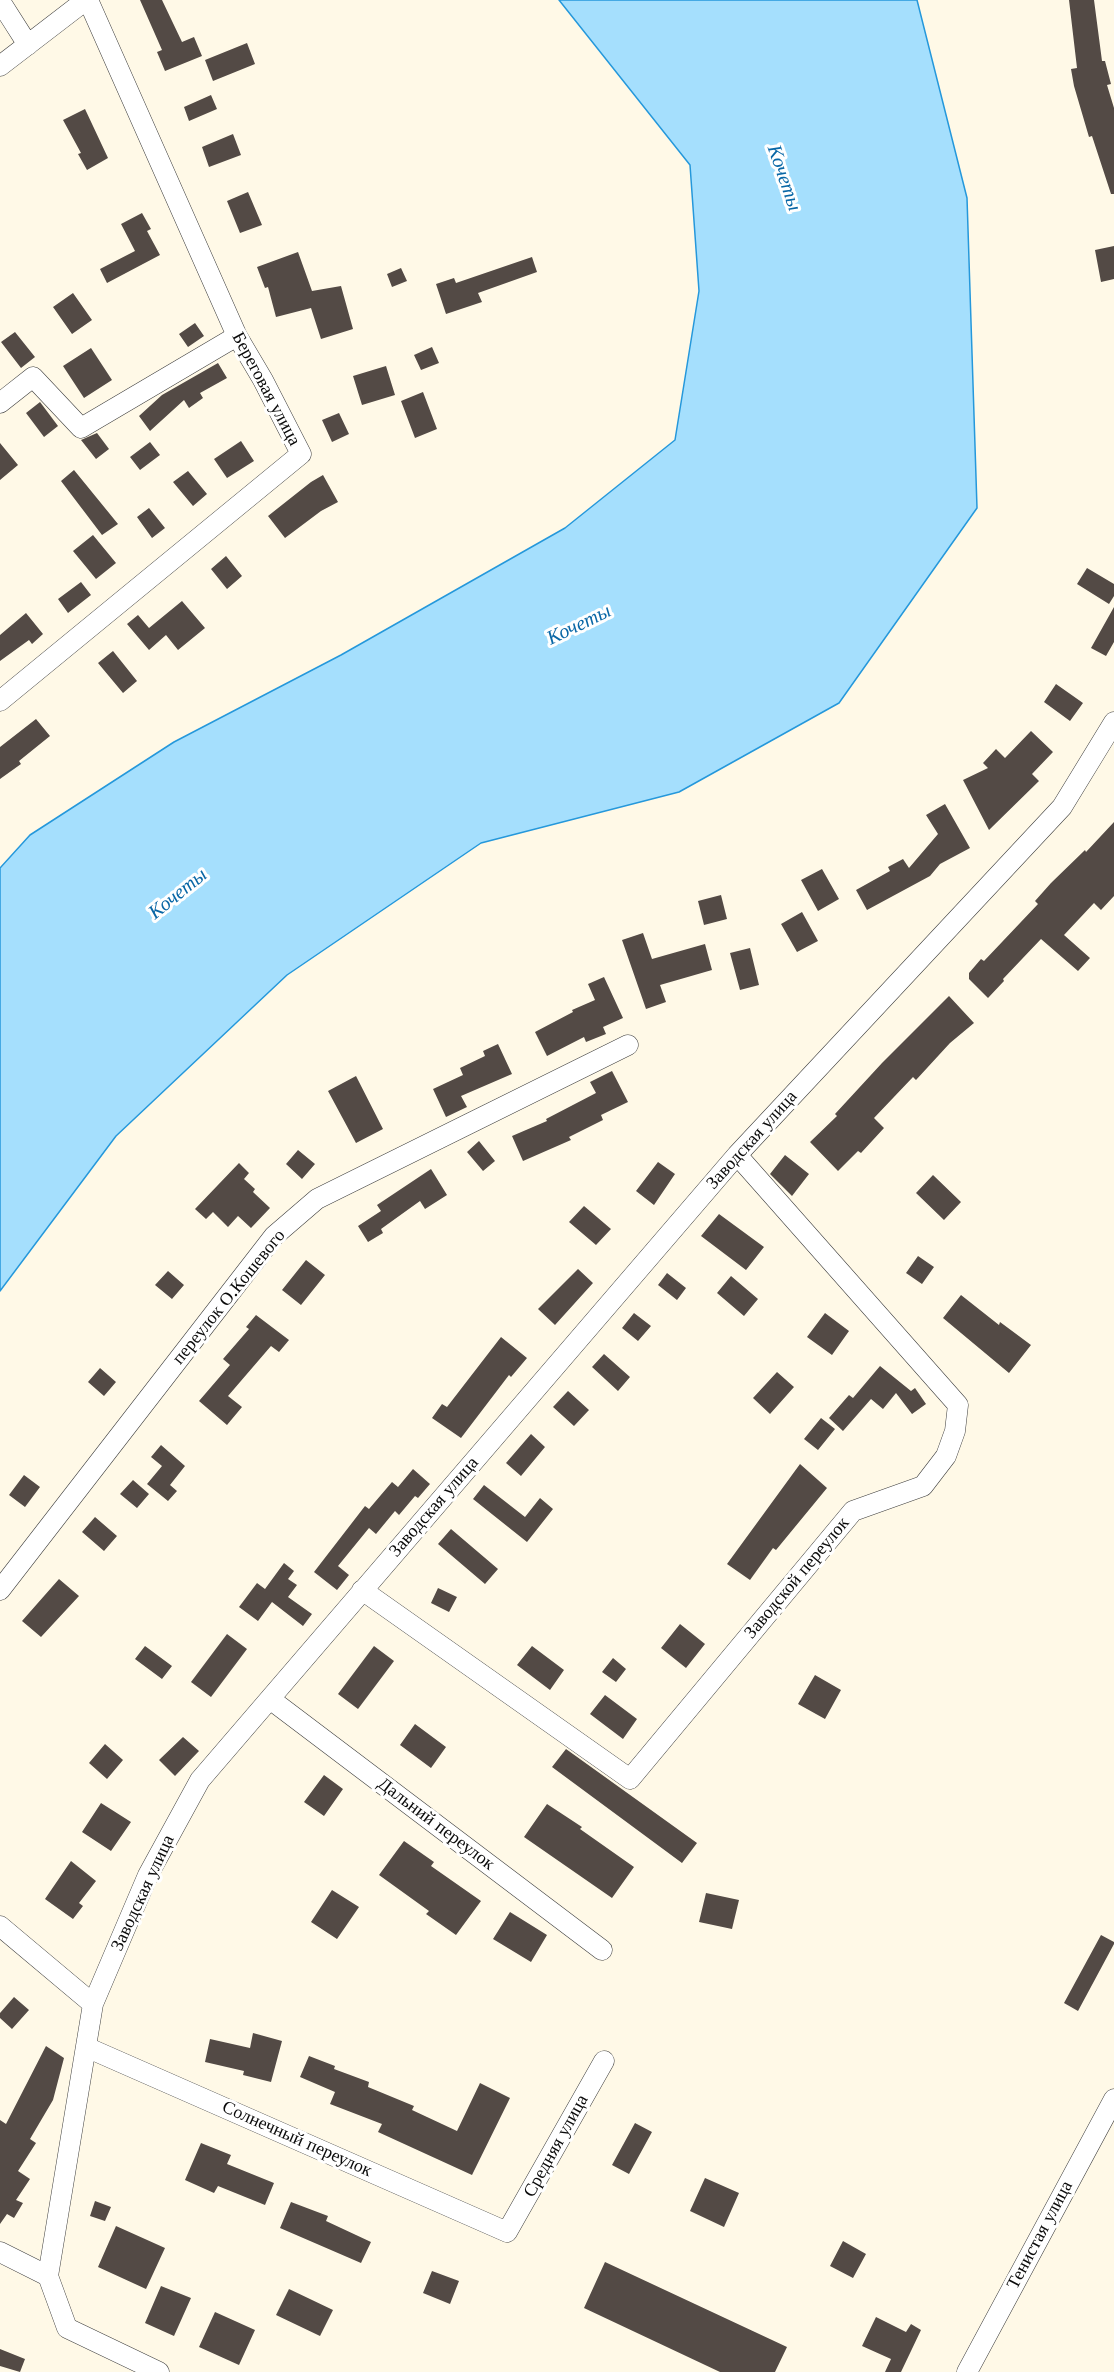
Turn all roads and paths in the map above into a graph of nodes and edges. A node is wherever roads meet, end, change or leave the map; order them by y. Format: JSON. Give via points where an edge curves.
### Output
{"nodes":[{"id":1,"x":87,"y":0,"type":"edge"},
{"id":2,"x":0,"y":1,"type":"edge"},
{"id":3,"x":28,"y":45,"type":"junction"},
{"id":4,"x":0,"y":66,"type":"edge"},
{"id":5,"x":237,"y":336,"type":"junction"},
{"id":6,"x":0,"y":403,"type":"edge"},
{"id":7,"x":0,"y":701,"type":"edge"},
{"id":8,"x":1114,"y":722,"type":"edge"},
{"id":9,"x":628,"y":1045,"type":"dead end"},
{"id":10,"x":736,"y":1155,"type":"junction"},
{"id":11,"x":0,"y":1590,"type":"edge"},
{"id":12,"x":362,"y":1590,"type":"junction"},
{"id":13,"x":270,"y":1699,"type":"junction"},
{"id":14,"x":0,"y":1926,"type":"edge"},
{"id":15,"x":602,"y":1950,"type":"dead end"},
{"id":16,"x":93,"y":2004,"type":"junction"},
{"id":17,"x":86,"y":2047,"type":"junction"},
{"id":18,"x":604,"y":2061,"type":"dead end"},
{"id":19,"x":1114,"y":2099,"type":"edge"},
{"id":20,"x":507,"y":2232,"type":"joint"},
{"id":21,"x":0,"y":2252,"type":"edge"},
{"id":22,"x":48,"y":2276,"type":"junction"},
{"id":23,"x":159,"y":2372,"type":"edge"},
{"id":24,"x":967,"y":2372,"type":"edge"}],
"edges":[{"from":1,"to":3,"type":"street"},
{"from":1,"to":5,"type":"street","name":"Береговая улица"},
{"from":2,"to":3,"type":"street"},
{"from":3,"to":4,"type":"street"},
{"from":5,"to":6,"type":"street","via":[[81,428],[33,377]]},
{"from":5,"to":7,"type":"street","name":"Береговая улица","via":[[301,454]]},
{"from":8,"to":10,"type":"street","name":"Заводская улица","via":[[1062,807]]},
{"from":9,"to":11,"type":"street","name":"переулок О.Кошевого","via":[[317,1198],[274,1236]]},
{"from":10,"to":12,"type":"street","name":"Заводская улица"},
{"from":10,"to":12,"type":"street","name":"Заводской переулок","via":[[958,1405],[955,1431],[945,1456],[923,1486],[853,1511],[630,1779]]},
{"from":12,"to":13,"type":"street","name":"Заводская улица"},
{"from":13,"to":15,"type":"street","name":"Дальний переулок"},
{"from":13,"to":16,"type":"street","name":"Заводская улица","via":[[200,1780],[148,1875]]},
{"from":14,"to":16,"type":"street"},
{"from":16,"to":17,"type":"street","name":"Заводская улица"},
{"from":17,"to":20,"type":"street","name":"Солнечный переулок"},
{"from":17,"to":22,"type":"street","name":"Заводская улица"},
{"from":18,"to":20,"type":"street","name":"Средняя улица"},
{"from":19,"to":24,"type":"street","name":"Тенистая улица"},
{"from":21,"to":22,"type":"street"},
{"from":22,"to":23,"type":"street","name":"Заводская улица","via":[[67,2328]]}]}
